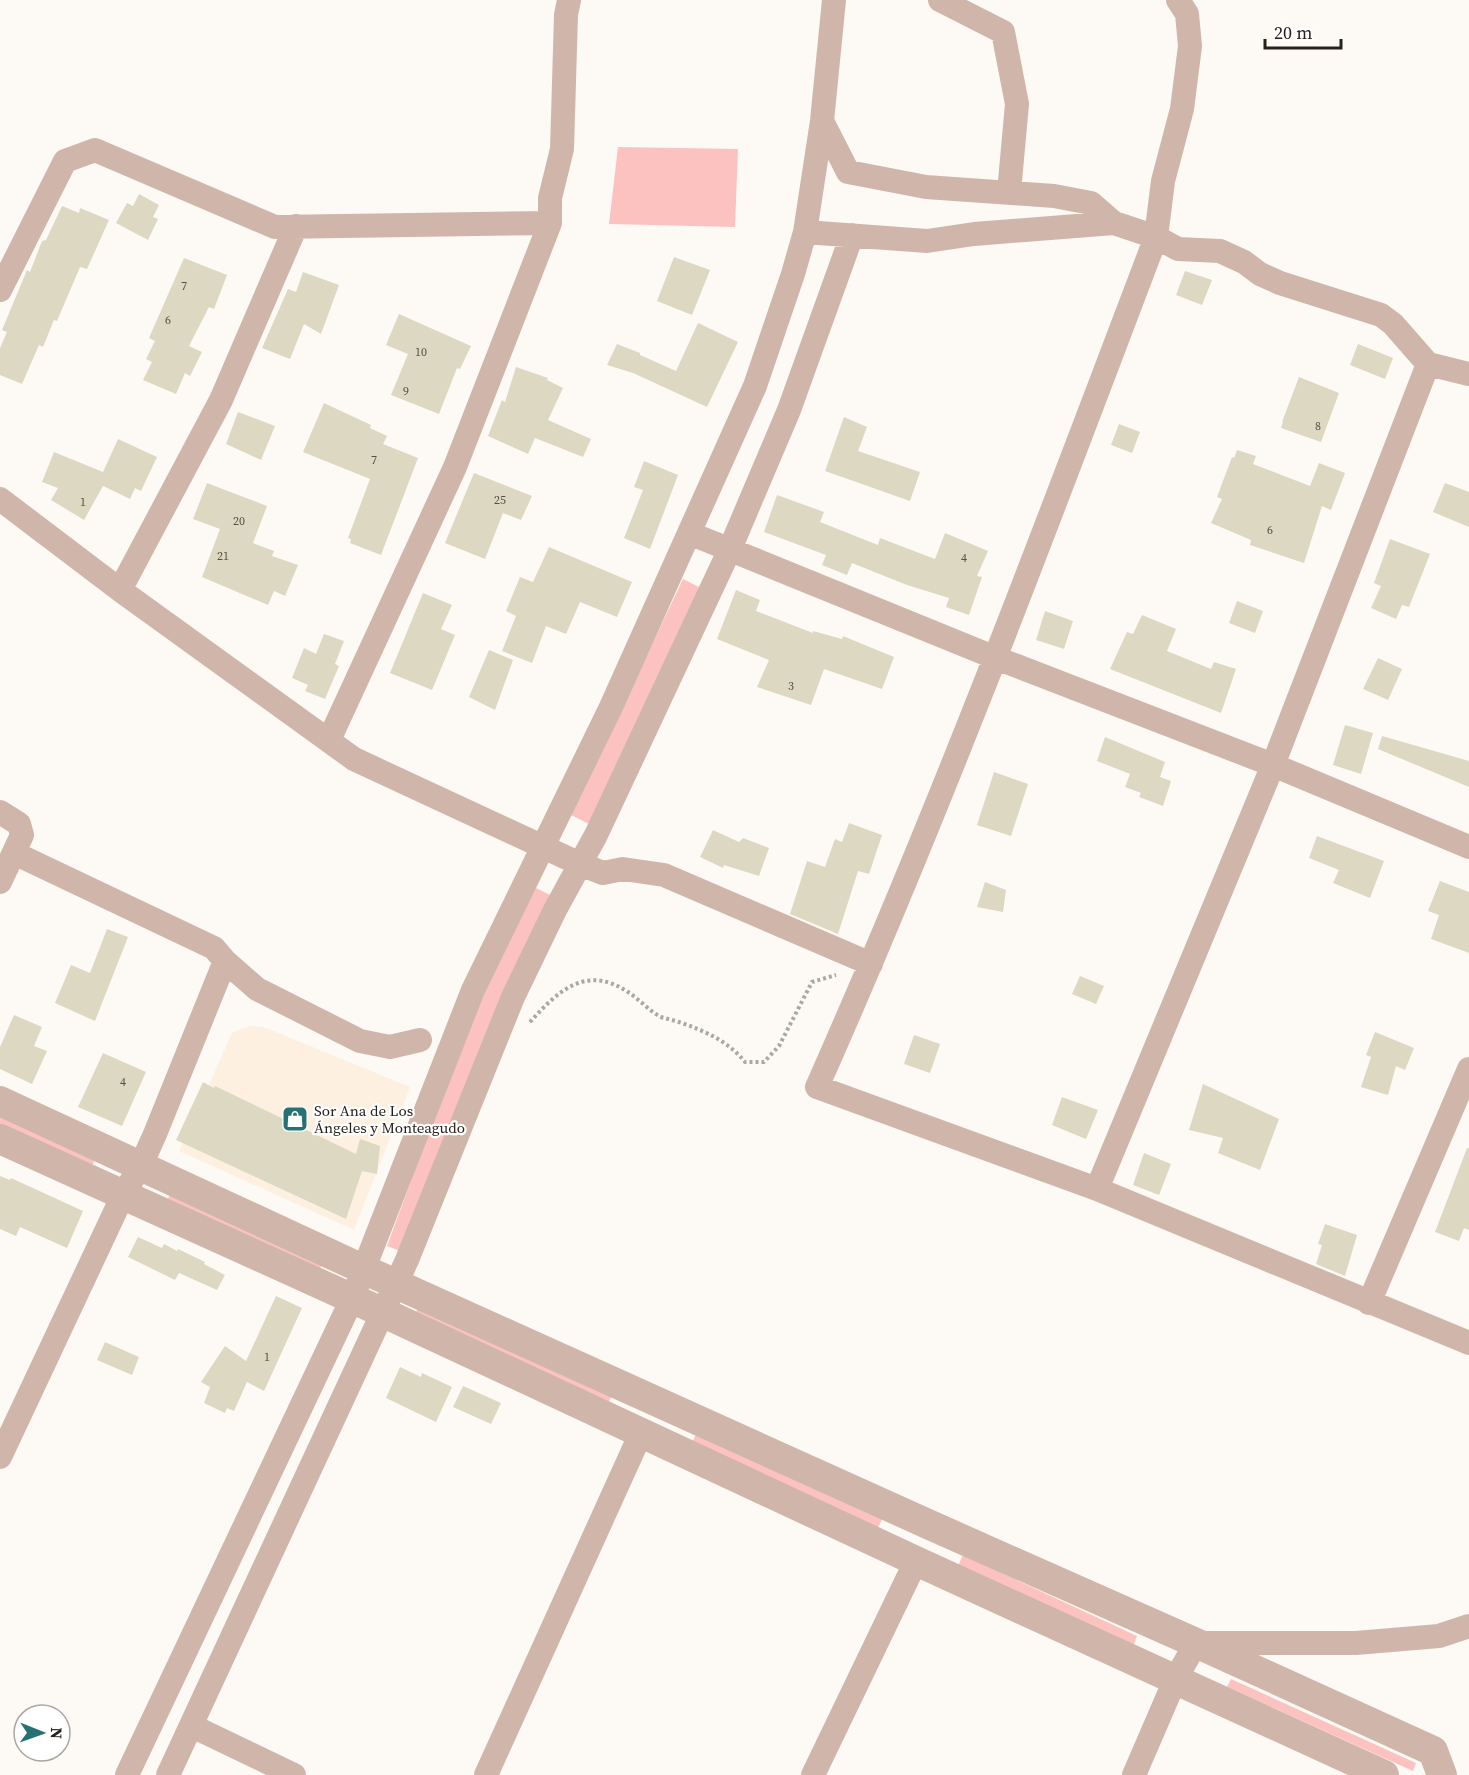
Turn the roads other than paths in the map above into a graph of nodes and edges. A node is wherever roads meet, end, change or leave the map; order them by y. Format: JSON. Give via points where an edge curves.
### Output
{"nodes":[{"id":1,"x":569,"y":0,"type":"edge"},
{"id":2,"x":834,"y":0,"type":"edge"},
{"id":3,"x":940,"y":0,"type":"edge"},
{"id":4,"x":1178,"y":0,"type":"edge"},
{"id":5,"x":822,"y":121,"type":"junction"},
{"id":6,"x":1009,"y":192,"type":"junction"},
{"id":7,"x":550,"y":223,"type":"junction"},
{"id":8,"x":1114,"y":223,"type":"junction"},
{"id":9,"x":296,"y":226,"type":"junction"},
{"id":10,"x":805,"y":232,"type":"junction"},
{"id":11,"x":852,"y":235,"type":"junction"},
{"id":12,"x":1156,"y":237,"type":"junction"},
{"id":13,"x":9,"y":254,"type":"edge"},
{"id":14,"x":0,"y":290,"type":"edge"},
{"id":15,"x":1428,"y":364,"type":"junction"},
{"id":16,"x":1469,"y":374,"type":"edge"},
{"id":17,"x":0,"y":499,"type":"edge"},
{"id":18,"x":689,"y":533,"type":"junction"},
{"id":19,"x":729,"y":549,"type":"junction"},
{"id":20,"x":120,"y":590,"type":"junction"},
{"id":21,"x":996,"y":657,"type":"junction"},
{"id":22,"x":329,"y":740,"type":"junction"},
{"id":23,"x":1273,"y":765,"type":"junction"},
{"id":24,"x":0,"y":812,"type":"edge"},
{"id":25,"x":1469,"y":847,"type":"edge"},
{"id":26,"x":542,"y":848,"type":"junction"},
{"id":27,"x":14,"y":853,"type":"junction"},
{"id":28,"x":580,"y":864,"type":"junction"},
{"id":29,"x":0,"y":882,"type":"edge"},
{"id":30,"x":225,"y":961,"type":"junction"},
{"id":31,"x":872,"y":964,"type":"junction"},
{"id":32,"x":420,"y":1040,"type":"dead end"},
{"id":33,"x":1469,"y":1069,"type":"edge"},
{"id":34,"x":0,"y":1101,"type":"edge"},
{"id":35,"x":0,"y":1139,"type":"edge"},
{"id":36,"x":141,"y":1165,"type":"junction"},
{"id":37,"x":1096,"y":1189,"type":"junction"},
{"id":38,"x":123,"y":1195,"type":"junction"},
{"id":39,"x":365,"y":1270,"type":"junction"},
{"id":40,"x":396,"y":1283,"type":"junction"},
{"id":41,"x":352,"y":1299,"type":"junction"},
{"id":42,"x":1369,"y":1303,"type":"junction"},
{"id":43,"x":384,"y":1313,"type":"junction"},
{"id":44,"x":1469,"y":1343,"type":"edge"},
{"id":45,"x":654,"y":1400,"type":"junction"},
{"id":46,"x":641,"y":1433,"type":"junction"},
{"id":47,"x":0,"y":1457,"type":"edge"},
{"id":48,"x":930,"y":1525,"type":"junction"},
{"id":49,"x":916,"y":1561,"type":"junction"},
{"id":50,"x":1469,"y":1626,"type":"edge"},
{"id":51,"x":1196,"y":1643,"type":"junction"},
{"id":52,"x":1175,"y":1680,"type":"junction"},
{"id":53,"x":192,"y":1726,"type":"junction"},
{"id":54,"x":127,"y":1775,"type":"edge"},
{"id":55,"x":168,"y":1775,"type":"edge"},
{"id":56,"x":294,"y":1775,"type":"edge"},
{"id":57,"x":486,"y":1775,"type":"edge"},
{"id":58,"x":813,"y":1775,"type":"edge"},
{"id":59,"x":1134,"y":1775,"type":"edge"},
{"id":60,"x":1384,"y":1775,"type":"edge"},
{"id":61,"x":1442,"y":1775,"type":"edge"}],
"edges":[{"from":1,"to":7,"type":"street","via":[[562,149],[550,198]]},
{"from":2,"to":5,"type":"street"},
{"from":3,"to":6,"type":"street","via":[[1003,33],[1017,104]]},
{"from":4,"to":12,"type":"street","via":[[1187,14],[1190,46],[1182,109],[1163,181]]},
{"from":5,"to":6,"type":"street","via":[[848,172],[926,187]]},
{"from":5,"to":10,"type":"street"},
{"from":6,"to":8,"type":"street","via":[[1091,203]]},
{"from":7,"to":9,"type":"street"},
{"from":7,"to":22,"type":"street","via":[[455,467]]},
{"from":8,"to":11,"type":"street","via":[[927,241]]},
{"from":8,"to":12,"type":"street"},
{"from":9,"to":13,"type":"street","via":[[274,227],[95,150],[65,161]]},
{"from":9,"to":20,"type":"street","via":[[221,400]]},
{"from":10,"to":11,"type":"street"},
{"from":10,"to":18,"type":"street","via":[[755,386]]},
{"from":11,"to":19,"type":"street","via":[[789,410]]},
{"from":12,"to":15,"type":"street","via":[[1178,249],[1220,251],[1280,283],[1381,315],[1394,324]]},
{"from":12,"to":21,"type":"street"},
{"from":13,"to":14,"type":"street"},
{"from":15,"to":16,"type":"street"},
{"from":15,"to":23,"type":"street"},
{"from":17,"to":20,"type":"street"},
{"from":18,"to":19,"type":"street"},
{"from":18,"to":26,"type":"street"},
{"from":19,"to":21,"type":"street"},
{"from":19,"to":28,"type":"street"},
{"from":20,"to":22,"type":"street"},
{"from":21,"to":23,"type":"street"},
{"from":21,"to":31,"type":"street"},
{"from":22,"to":26,"type":"street","via":[[354,759]]},
{"from":23,"to":25,"type":"street"},
{"from":23,"to":37,"type":"street"},
{"from":24,"to":27,"type":"street","via":[[19,824],[22,835]]},
{"from":26,"to":28,"type":"street"},
{"from":26,"to":39,"type":"street","via":[[473,990]]},
{"from":27,"to":29,"type":"street"},
{"from":27,"to":30,"type":"street","via":[[214,948]]},
{"from":28,"to":31,"type":"street","via":[[603,873],[623,869],[664,875]]},
{"from":28,"to":40,"type":"street","via":[[513,997]]},
{"from":30,"to":32,"type":"street","via":[[257,989],[360,1041],[390,1047]]},
{"from":30,"to":36,"type":"street"},
{"from":31,"to":37,"type":"street","via":[[817,1086]]},
{"from":33,"to":42,"type":"street"},
{"from":34,"to":36,"type":"street"},
{"from":35,"to":38,"type":"street"},
{"from":36,"to":38,"type":"street"},
{"from":36,"to":39,"type":"street"},
{"from":37,"to":42,"type":"street"},
{"from":38,"to":41,"type":"street"},
{"from":38,"to":47,"type":"street"},
{"from":39,"to":40,"type":"street"},
{"from":39,"to":41,"type":"street"},
{"from":40,"to":43,"type":"street"},
{"from":40,"to":45,"type":"street"},
{"from":41,"to":43,"type":"street"},
{"from":41,"to":54,"type":"street"},
{"from":42,"to":44,"type":"street"},
{"from":43,"to":46,"type":"street"},
{"from":43,"to":53,"type":"street"},
{"from":45,"to":46,"type":"street"},
{"from":45,"to":48,"type":"street"},
{"from":46,"to":49,"type":"street"},
{"from":46,"to":57,"type":"street"},
{"from":48,"to":49,"type":"street"},
{"from":48,"to":51,"type":"street"},
{"from":49,"to":52,"type":"street"},
{"from":49,"to":58,"type":"street"},
{"from":50,"to":51,"type":"street","via":[[1439,1636],[1356,1643]]},
{"from":51,"to":52,"type":"street"},
{"from":51,"to":61,"type":"street","via":[[1433,1751]]},
{"from":52,"to":59,"type":"street"},
{"from":52,"to":60,"type":"street"},
{"from":53,"to":55,"type":"street"},
{"from":53,"to":56,"type":"street"}]}
